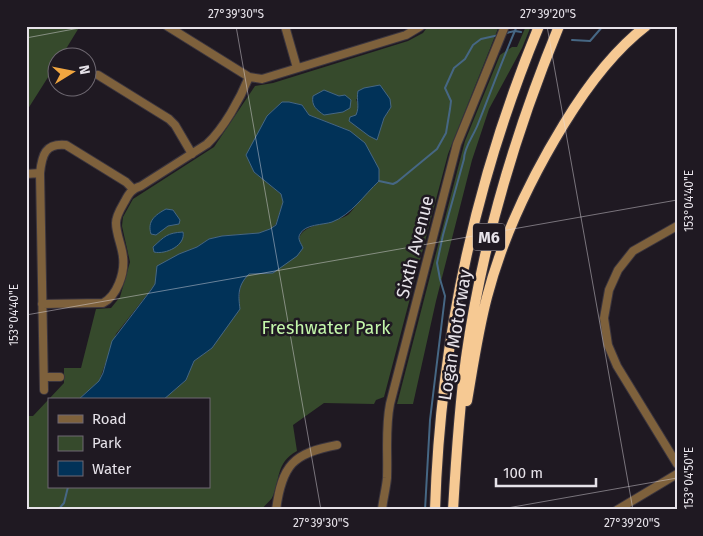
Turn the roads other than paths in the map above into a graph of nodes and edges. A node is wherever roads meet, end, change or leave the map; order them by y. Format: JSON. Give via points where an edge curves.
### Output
{"nodes":[{"id":1,"x":167,"y":26,"type":"edge"},
{"id":2,"x":284,"y":26,"type":"edge"},
{"id":3,"x":421,"y":26,"type":"edge"},
{"id":4,"x":505,"y":26,"type":"edge"},
{"id":5,"x":538,"y":26,"type":"edge"},
{"id":6,"x":558,"y":26,"type":"edge"},
{"id":7,"x":646,"y":26,"type":"edge"},
{"id":8,"x":297,"y":68,"type":"junction"},
{"id":9,"x":98,"y":75,"type":"dead end"},
{"id":10,"x":250,"y":77,"type":"junction"},
{"id":11,"x":192,"y":154,"type":"junction"},
{"id":12,"x":40,"y":173,"type":"junction"},
{"id":13,"x":26,"y":174,"type":"edge"},
{"id":14,"x":133,"y":189,"type":"junction"},
{"id":15,"x":677,"y":226,"type":"edge"},
{"id":16,"x":42,"y":304,"type":"junction"},
{"id":17,"x":44,"y":377,"type":"junction"},
{"id":18,"x":60,"y":377,"type":"dead end"},
{"id":19,"x":44,"y":390,"type":"dead end"},
{"id":20,"x":337,"y":445,"type":"dead end"},
{"id":21,"x":456,"y":456,"type":"junction"},
{"id":22,"x":677,"y":464,"type":"edge"},
{"id":23,"x":677,"y":474,"type":"edge"},
{"id":24,"x":276,"y":510,"type":"edge"},
{"id":25,"x":382,"y":510,"type":"edge"},
{"id":26,"x":436,"y":510,"type":"edge"},
{"id":27,"x":452,"y":510,"type":"edge"},
{"id":28,"x":617,"y":510,"type":"edge"}],
"edges":[{"from":1,"to":10,"type":"street"},
{"from":2,"to":8,"type":"street"},
{"from":3,"to":8,"type":"street","via":[[406,35]]},
{"from":4,"to":25,"type":"street","name":"Sixth Avenue","via":[[457,144],[390,404],[386,434],[387,479]]},
{"from":5,"to":26,"type":"highway","name":"Logan Motorway","number":"M6","via":[[495,143],[464,267],[445,384]]},
{"from":6,"to":21,"type":"highway","name":"Logan Motorway","number":"M6","via":[[520,127],[487,246],[466,358]]},
{"from":7,"to":21,"type":"highway","via":[[626,43],[578,101],[538,168],[514,220],[494,271],[481,321],[464,432]]},
{"from":8,"to":10,"type":"street","via":[[262,79]]},
{"from":9,"to":11,"type":"street","via":[[169,119]]},
{"from":10,"to":11,"type":"street","via":[[214,137]]},
{"from":11,"to":14,"type":"street"},
{"from":12,"to":13,"type":"street"},
{"from":12,"to":14,"type":"street","via":[[41,160],[47,150],[56,144],[66,145]]},
{"from":12,"to":16,"type":"street"},
{"from":14,"to":16,"type":"street","via":[[116,224],[123,258],[115,293],[110,300],[102,304]]},
{"from":15,"to":22,"type":"street","via":[[633,251],[618,270],[609,290],[604,318],[608,345],[617,366]]},
{"from":16,"to":17,"type":"street"},
{"from":17,"to":18,"type":"street"},
{"from":17,"to":19,"type":"street"},
{"from":20,"to":24,"type":"street","via":[[298,457],[290,464]]},
{"from":21,"to":27,"type":"highway","name":"Logan Motorway","number":"M6"},
{"from":23,"to":28,"type":"street"}]}
